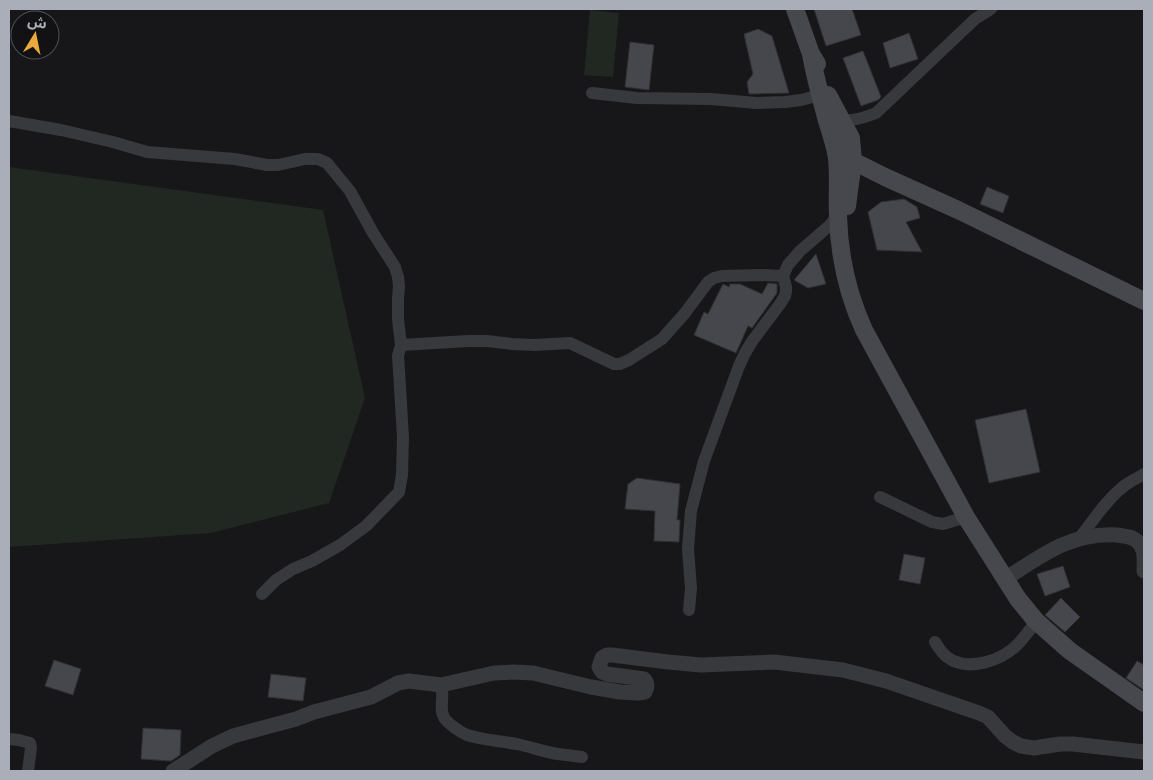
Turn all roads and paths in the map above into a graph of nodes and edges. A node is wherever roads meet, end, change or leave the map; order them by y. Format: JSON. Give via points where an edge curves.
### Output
{"nodes":[{"id":1,"x":795,"y":9,"type":"edge"},
{"id":2,"x":991,"y":9,"type":"edge"},
{"id":3,"x":811,"y":54,"type":"junction"},
{"id":4,"x":592,"y":93,"type":"dead end"},
{"id":5,"x":820,"y":95,"type":"junction"},
{"id":6,"x":840,"y":120,"type":"junction"},
{"id":7,"x":9,"y":121,"type":"edge"},
{"id":8,"x":832,"y":137,"type":"junction"},
{"id":9,"x":851,"y":138,"type":"junction"},
{"id":10,"x":845,"y":160,"type":"junction"},
{"id":11,"x":958,"y":210,"type":"junction"},
{"id":12,"x":838,"y":215,"type":"junction"},
{"id":13,"x":842,"y":251,"type":"junction"},
{"id":14,"x":783,"y":276,"type":"junction"},
{"id":15,"x":1144,"y":301,"type":"edge"},
{"id":16,"x":401,"y":345,"type":"junction"},
{"id":17,"x":1144,"y":474,"type":"edge"},
{"id":18,"x":880,"y":497,"type":"dead end"},
{"id":19,"x":966,"y":517,"type":"junction"},
{"id":20,"x":1079,"y":539,"type":"junction"},
{"id":21,"x":1144,"y":571,"type":"edge"},
{"id":22,"x":1005,"y":579,"type":"junction"},
{"id":23,"x":262,"y":594,"type":"dead end"},
{"id":24,"x":689,"y":610,"type":"dead end"},
{"id":25,"x":1036,"y":621,"type":"junction"},
{"id":26,"x":935,"y":642,"type":"dead end"},
{"id":27,"x":441,"y":685,"type":"junction"},
{"id":28,"x":1144,"y":703,"type":"edge"},
{"id":29,"x":9,"y":739,"type":"edge"},
{"id":30,"x":1144,"y":752,"type":"edge"},
{"id":31,"x":582,"y":757,"type":"dead end"},
{"id":32,"x":28,"y":771,"type":"edge"},
{"id":33,"x":173,"y":771,"type":"edge"}],
"edges":[{"from":1,"to":3,"type":"main road"},
{"from":2,"to":6,"type":"street","via":[[975,19],[876,114],[852,121]]},
{"from":3,"to":5,"type":"main road"},
{"from":3,"to":6,"type":"main road"},
{"from":4,"to":5,"type":"street","via":[[756,103],[801,100]]},
{"from":5,"to":8,"type":"main road"},
{"from":6,"to":9,"type":"main road"},
{"from":7,"to":16,"type":"street","via":[[61,130],[148,152],[278,166],[305,159],[327,163],[350,191],[395,267]]},
{"from":8,"to":9,"type":"main road"},
{"from":8,"to":10,"type":"main road"},
{"from":9,"to":10,"type":"main road"},
{"from":9,"to":11,"type":"main road","via":[[871,158]]},
{"from":10,"to":11,"type":"main road"},
{"from":10,"to":12,"type":"main road"},
{"from":10,"to":13,"type":"main road"},
{"from":11,"to":15,"type":"main road"},
{"from":12,"to":13,"type":"main road"},
{"from":12,"to":14,"type":"street","via":[[792,259]]},
{"from":13,"to":19,"type":"main road","via":[[856,314]]},
{"from":14,"to":16,"type":"street","via":[[714,278],[662,339],[620,364],[570,343],[468,341]]},
{"from":14,"to":24,"type":"street","via":[[785,296],[739,366],[693,499],[688,549]]},
{"from":16,"to":23,"type":"street","via":[[398,371],[403,437],[399,492],[366,526],[340,545],[276,580]]},
{"from":17,"to":20,"type":"street","via":[[1119,491]]},
{"from":18,"to":19,"type":"street","via":[[932,522],[943,524]]},
{"from":19,"to":22,"type":"main road"},
{"from":20,"to":21,"type":"street","via":[[1107,534],[1132,537],[1143,550]]},
{"from":20,"to":22,"type":"street","via":[[1050,550]]},
{"from":22,"to":25,"type":"main road"},
{"from":25,"to":26,"type":"street","via":[[1018,644],[990,662],[966,664],[954,661]]},
{"from":25,"to":28,"type":"main road","via":[[1070,651]]},
{"from":27,"to":30,"type":"street","via":[[494,673],[514,672],[638,693],[645,692],[648,687],[644,679],[602,672],[599,667],[602,658],[612,655],[701,665],[774,662],[843,670],[962,706],[988,716],[1005,736],[1021,746],[1073,744]]},
{"from":27,"to":31,"type":"street","via":[[442,712],[458,731]]},
{"from":27,"to":33,"type":"street","via":[[409,681],[398,683],[371,697],[234,736]]},
{"from":29,"to":32,"type":"street","via":[[30,743]]}]}
